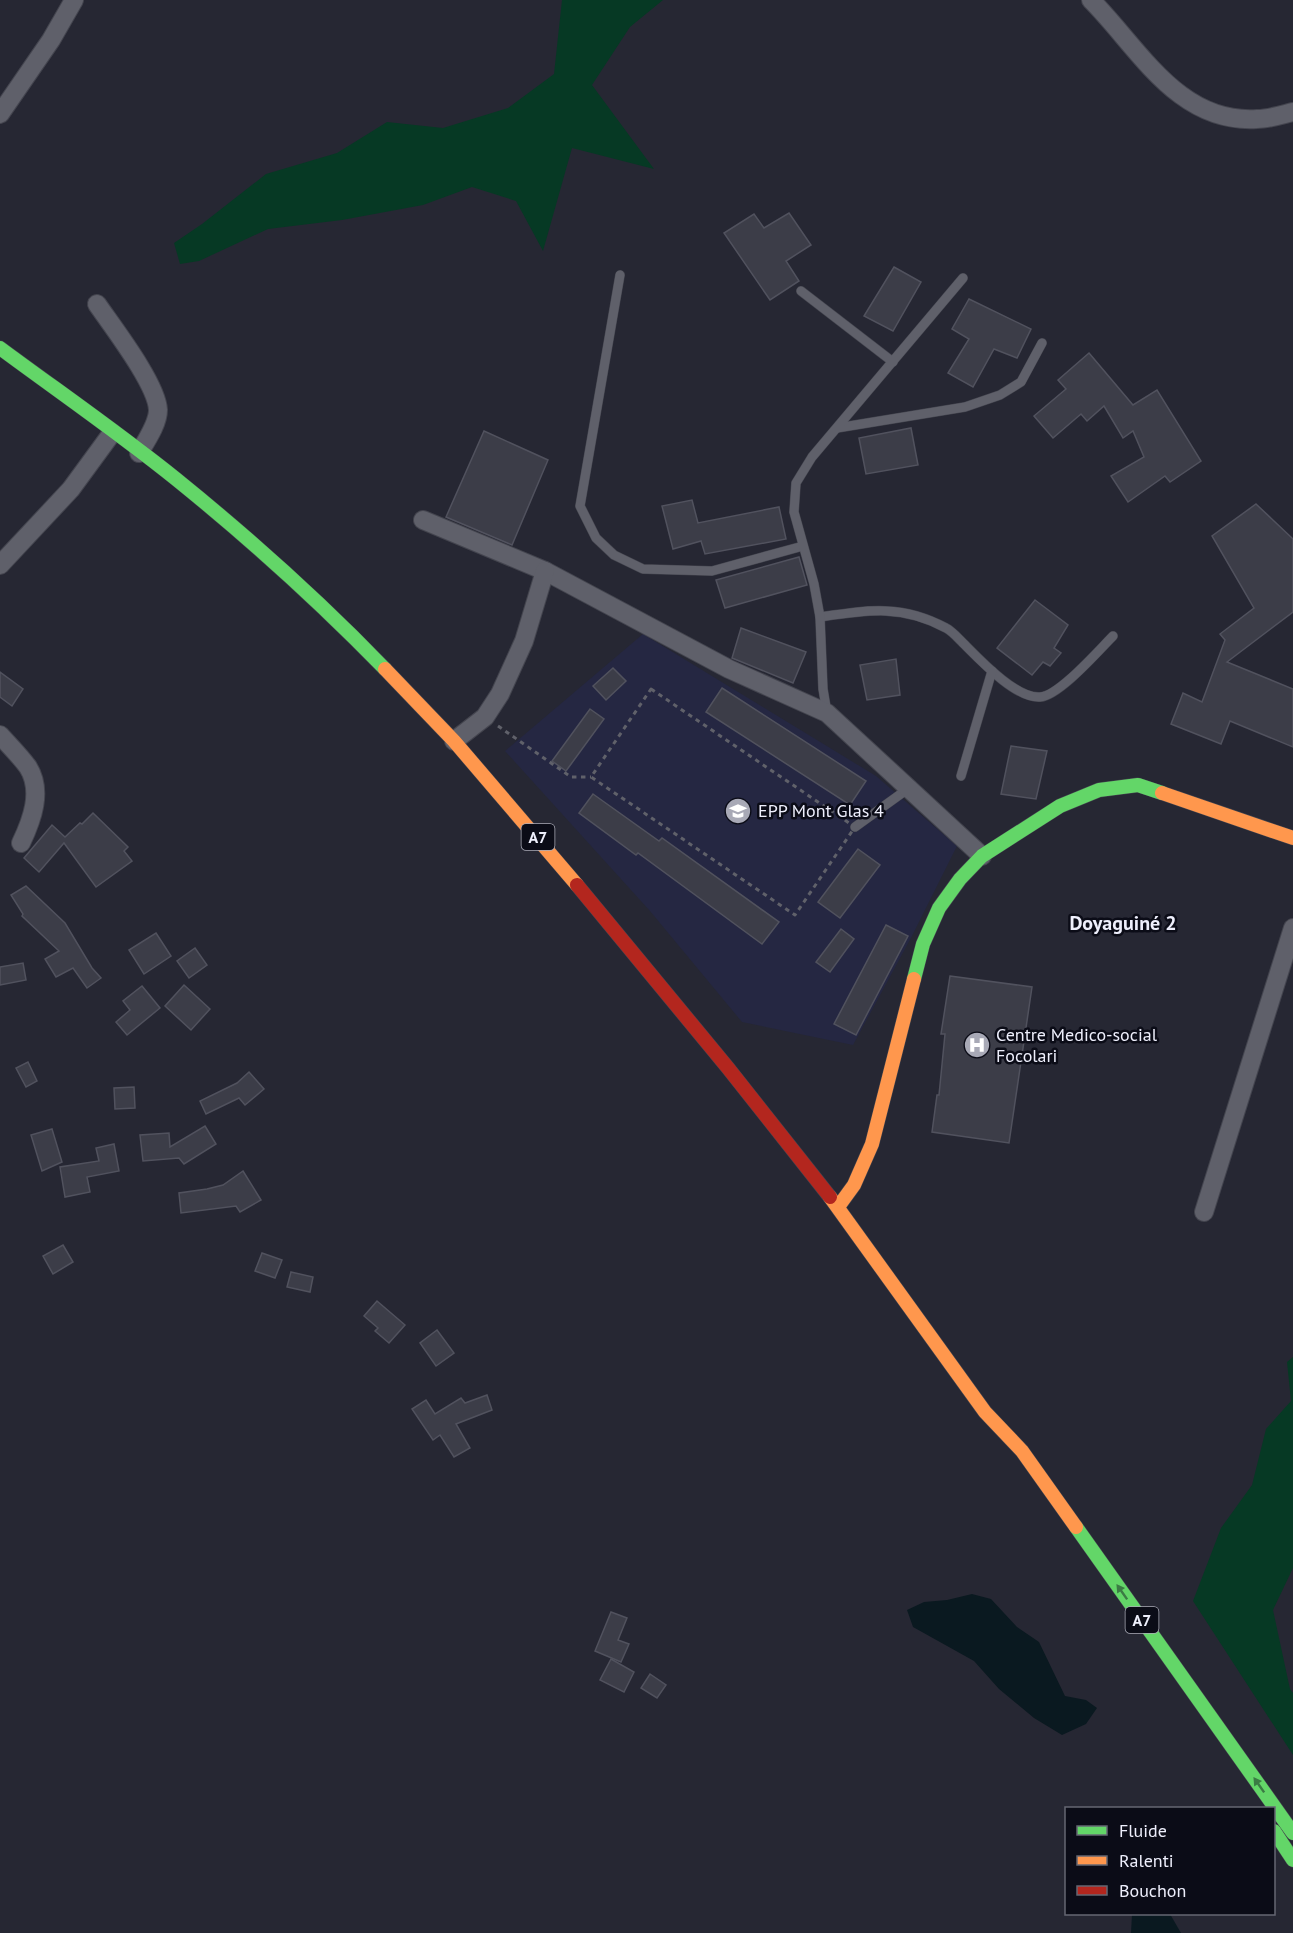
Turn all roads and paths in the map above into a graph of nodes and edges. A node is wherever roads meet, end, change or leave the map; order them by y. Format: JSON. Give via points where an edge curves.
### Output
{"nodes":[{"id":1,"x":74,"y":0,"type":"edge"},
{"id":2,"x":1091,"y":0,"type":"edge"},
{"id":3,"x":1293,"y":112,"type":"edge"},
{"id":4,"x":0,"y":114,"type":"edge"},
{"id":5,"x":620,"y":275,"type":"dead end"},
{"id":6,"x":963,"y":278,"type":"dead end"},
{"id":7,"x":801,"y":291,"type":"dead end"},
{"id":8,"x":97,"y":304,"type":"dead end"},
{"id":9,"x":1042,"y":343,"type":"dead end"},
{"id":10,"x":0,"y":348,"type":"edge"},
{"id":11,"x":893,"y":362,"type":"junction"},
{"id":12,"x":837,"y":428,"type":"junction"},
{"id":13,"x":112,"y":433,"type":"junction"},
{"id":14,"x":139,"y":453,"type":"junction"},
{"id":15,"x":423,"y":520,"type":"dead end"},
{"id":16,"x":803,"y":546,"type":"junction"},
{"id":17,"x":0,"y":565,"type":"edge"},
{"id":18,"x":545,"y":570,"type":"junction"},
{"id":19,"x":820,"y":617,"type":"junction"},
{"id":20,"x":1113,"y":636,"type":"dead end"},
{"id":21,"x":992,"y":671,"type":"junction"},
{"id":22,"x":827,"y":712,"type":"junction"},
{"id":23,"x":485,"y":717,"type":"junction"},
{"id":24,"x":0,"y":735,"type":"edge"},
{"id":25,"x":454,"y":741,"type":"junction"},
{"id":26,"x":961,"y":776,"type":"dead end"},
{"id":27,"x":591,"y":777,"type":"junction"},
{"id":28,"x":909,"y":788,"type":"junction"},
{"id":29,"x":855,"y":827,"type":"junction"},
{"id":30,"x":1293,"y":838,"type":"edge"},
{"id":31,"x":21,"y":843,"type":"dead end"},
{"id":32,"x":982,"y":856,"type":"junction"},
{"id":33,"x":1293,"y":928,"type":"edge"},
{"id":34,"x":838,"y":1207,"type":"junction"},
{"id":35,"x":1204,"y":1212,"type":"dead end"},
{"id":36,"x":985,"y":1412,"type":"junction"},
{"id":37,"x":1003,"y":1451,"type":"dead end"},
{"id":38,"x":1291,"y":1825,"type":"edge"},
{"id":39,"x":1275,"y":1831,"type":"edge"},
{"id":40,"x":1275,"y":1832,"type":"edge"},
{"id":41,"x":1292,"y":1855,"type":"edge"}],
"edges":[{"from":1,"to":4,"type":"street"},
{"from":2,"to":3,"type":"street","via":[[1150,68],[1180,96],[1211,114],[1258,119]]},
{"from":5,"to":16,"type":"lane","via":[[580,506],[596,538],[614,555],[643,569],[712,571]]},
{"from":6,"to":11,"type":"lane"},
{"from":7,"to":11,"type":"lane"},
{"from":8,"to":14,"type":"street","via":[[152,389],[158,410]]},
{"from":9,"to":12,"type":"lane","via":[[1021,382],[1000,395],[964,407]]},
{"from":10,"to":13,"type":"main road","number":"A7"},
{"from":11,"to":12,"type":"lane"},
{"from":12,"to":16,"type":"lane","via":[[796,483],[794,512]]},
{"from":13,"to":14,"type":"main road","number":"A7"},
{"from":13,"to":17,"type":"street","via":[[71,489]]},
{"from":14,"to":25,"type":"main road","number":"A7","via":[[175,478],[321,606]]},
{"from":15,"to":18,"type":"street"},
{"from":16,"to":19,"type":"lane"},
{"from":18,"to":22,"type":"street","via":[[729,669]]},
{"from":18,"to":23,"type":"street","via":[[524,641]]},
{"from":19,"to":21,"type":"lane","via":[[869,610],[908,613],[948,628]]},
{"from":19,"to":22,"type":"lane"},
{"from":20,"to":21,"type":"lane","via":[[1064,685],[1042,698],[1025,695]]},
{"from":21,"to":26,"type":"lane"},
{"from":22,"to":28,"type":"street"},
{"from":23,"to":25,"type":"street"},
{"from":23,"to":27,"type":"path","via":[[571,777]]},
{"from":24,"to":31,"type":"street","via":[[29,768],[36,794],[31,823]]},
{"from":25,"to":34,"type":"main road","number":"A7","via":[[544,844]]},
{"from":27,"to":29,"type":"path","via":[[651,689]]},
{"from":27,"to":29,"type":"path","via":[[795,915]]},
{"from":28,"to":29,"type":"lane"},
{"from":28,"to":32,"type":"street"},
{"from":30,"to":32,"type":"main road","via":[[1138,785],[1099,790],[1060,806]]},
{"from":32,"to":34,"type":"main road","via":[[939,908],[923,944],[872,1144],[854,1185]]},
{"from":33,"to":35,"type":"street"},
{"from":34,"to":36,"type":"main road","number":"A7"},
{"from":36,"to":37,"type":"main road","number":"A7"},
{"from":38,"to":36,"type":"main road","number":"A7","one_way":true,"via":[[1022,1451]]},
{"from":38,"to":39,"type":"main road"},
{"from":40,"to":41,"type":"main road"}]}
